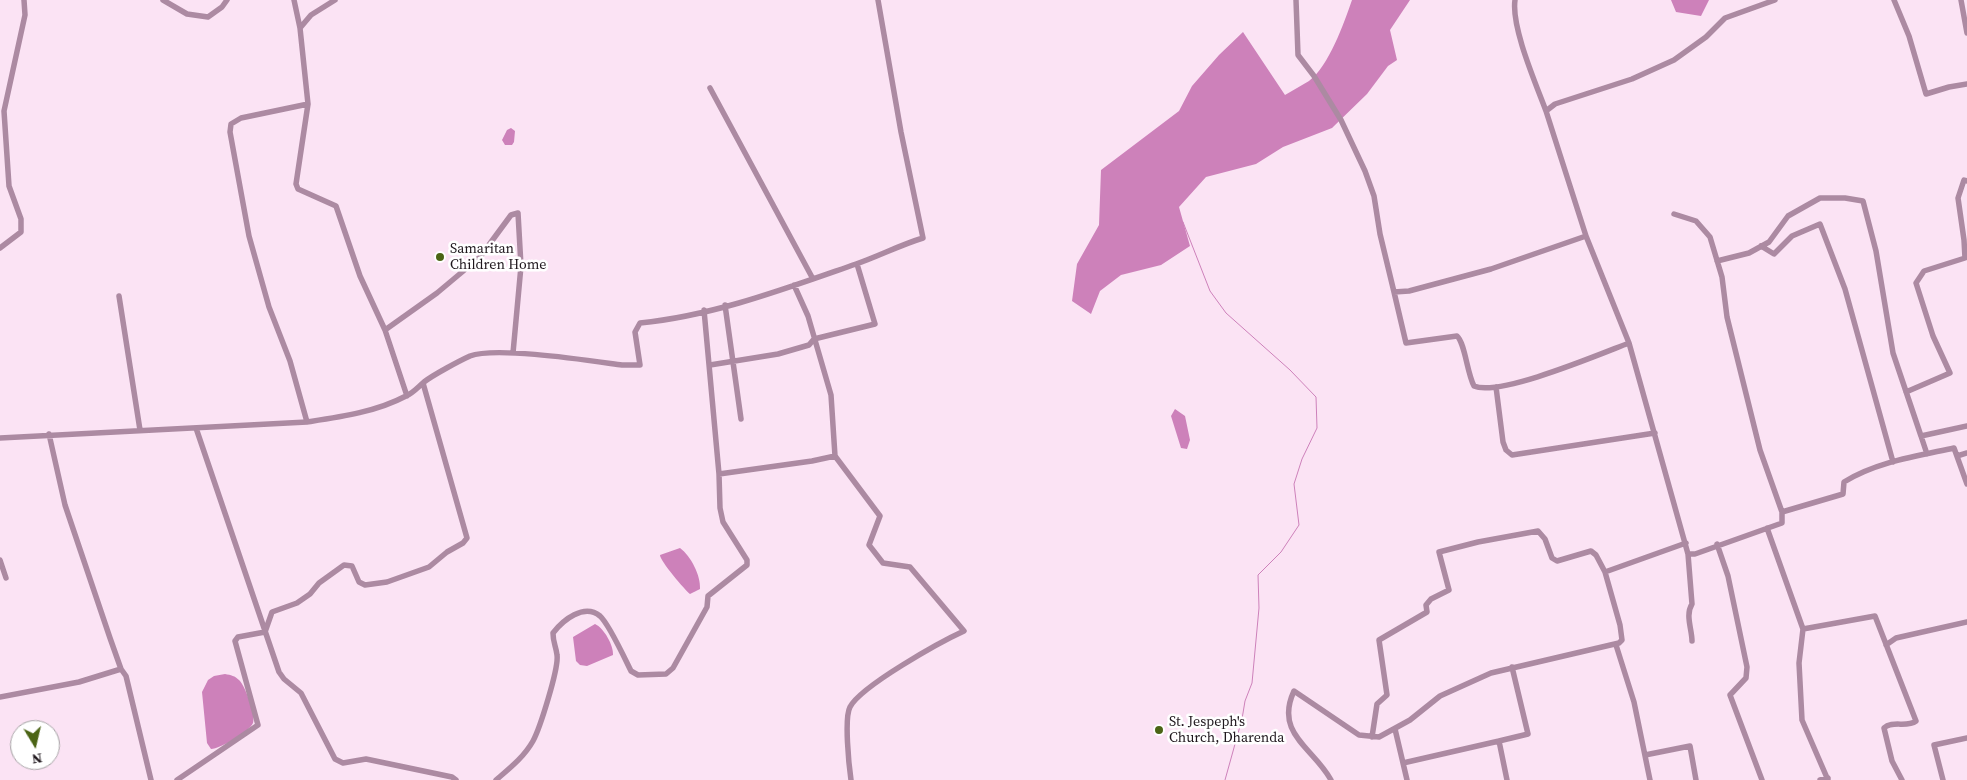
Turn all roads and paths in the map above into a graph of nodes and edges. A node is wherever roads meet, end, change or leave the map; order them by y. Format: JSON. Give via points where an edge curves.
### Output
{"nodes":[{"id":1,"x":24,"y":0,"type":"edge"},
{"id":2,"x":163,"y":0,"type":"edge"},
{"id":3,"x":227,"y":0,"type":"edge"},
{"id":4,"x":294,"y":0,"type":"edge"},
{"id":5,"x":335,"y":0,"type":"edge"},
{"id":6,"x":878,"y":0,"type":"edge"},
{"id":7,"x":1296,"y":0,"type":"edge"},
{"id":8,"x":1515,"y":0,"type":"edge"},
{"id":9,"x":1775,"y":0,"type":"edge"},
{"id":10,"x":1894,"y":0,"type":"edge"},
{"id":11,"x":1961,"y":0,"type":"edge"},
{"id":12,"x":300,"y":28,"type":"junction"},
{"id":13,"x":1967,"y":33,"type":"edge"},
{"id":14,"x":1967,"y":84,"type":"edge"},
{"id":15,"x":710,"y":88,"type":"dead end"},
{"id":16,"x":308,"y":104,"type":"junction"},
{"id":17,"x":1546,"y":111,"type":"junction"},
{"id":18,"x":1967,"y":181,"type":"edge"},
{"id":19,"x":1674,"y":214,"type":"dead end"},
{"id":20,"x":1586,"y":236,"type":"junction"},
{"id":21,"x":1761,"y":246,"type":"junction"},
{"id":22,"x":0,"y":248,"type":"edge"},
{"id":23,"x":1717,"y":262,"type":"junction"},
{"id":24,"x":857,"y":264,"type":"junction"},
{"id":25,"x":813,"y":279,"type":"junction"},
{"id":26,"x":794,"y":284,"type":"junction"},
{"id":27,"x":1394,"y":292,"type":"junction"},
{"id":28,"x":119,"y":296,"type":"dead end"},
{"id":29,"x":725,"y":305,"type":"junction"},
{"id":30,"x":704,"y":310,"type":"junction"},
{"id":31,"x":385,"y":330,"type":"junction"},
{"id":32,"x":814,"y":338,"type":"junction"},
{"id":33,"x":1629,"y":343,"type":"junction"},
{"id":34,"x":513,"y":353,"type":"junction"},
{"id":35,"x":734,"y":361,"type":"junction"},
{"id":36,"x":710,"y":365,"type":"junction"},
{"id":37,"x":423,"y":383,"type":"junction"},
{"id":38,"x":1496,"y":386,"type":"junction"},
{"id":39,"x":1906,"y":392,"type":"junction"},
{"id":40,"x":408,"y":396,"type":"junction"},
{"id":41,"x":741,"y":419,"type":"dead end"},
{"id":42,"x":307,"y":422,"type":"junction"},
{"id":43,"x":1967,"y":426,"type":"edge"},
{"id":44,"x":196,"y":428,"type":"junction"},
{"id":45,"x":140,"y":430,"type":"junction"},
{"id":46,"x":1654,"y":433,"type":"junction"},
{"id":47,"x":48,"y":434,"type":"junction"},
{"id":48,"x":1921,"y":436,"type":"junction"},
{"id":49,"x":0,"y":438,"type":"edge"},
{"id":50,"x":1927,"y":454,"type":"junction"},
{"id":51,"x":1967,"y":454,"type":"edge"},
{"id":52,"x":835,"y":456,"type":"junction"},
{"id":53,"x":1957,"y":456,"type":"junction"},
{"id":54,"x":1893,"y":462,"type":"junction"},
{"id":55,"x":719,"y":474,"type":"junction"},
{"id":56,"x":1967,"y":484,"type":"edge"},
{"id":57,"x":1782,"y":512,"type":"junction"},
{"id":58,"x":1768,"y":528,"type":"junction"},
{"id":59,"x":1686,"y":543,"type":"junction"},
{"id":60,"x":1717,"y":544,"type":"junction"},
{"id":61,"x":1688,"y":554,"type":"junction"},
{"id":62,"x":0,"y":560,"type":"edge"},
{"id":63,"x":1605,"y":572,"type":"junction"},
{"id":64,"x":6,"y":578,"type":"dead end"},
{"id":65,"x":1967,"y":622,"type":"edge"},
{"id":66,"x":1803,"y":629,"type":"junction"},
{"id":67,"x":265,"y":632,"type":"junction"},
{"id":68,"x":1692,"y":641,"type":"dead end"},
{"id":69,"x":1616,"y":645,"type":"junction"},
{"id":70,"x":1886,"y":645,"type":"junction"},
{"id":71,"x":1512,"y":667,"type":"junction"},
{"id":72,"x":121,"y":669,"type":"junction"},
{"id":73,"x":0,"y":697,"type":"edge"},
{"id":74,"x":1395,"y":730,"type":"junction"},
{"id":75,"x":1372,"y":737,"type":"junction"},
{"id":76,"x":1967,"y":738,"type":"edge"},
{"id":77,"x":1500,"y":741,"type":"junction"},
{"id":78,"x":1645,"y":755,"type":"junction"},
{"id":79,"x":1403,"y":763,"type":"junction"},
{"id":80,"x":1828,"y":779,"type":"edge"},
{"id":81,"x":151,"y":780,"type":"edge"},
{"id":82,"x":177,"y":780,"type":"edge"},
{"id":83,"x":456,"y":780,"type":"edge"},
{"id":84,"x":496,"y":780,"type":"edge"},
{"id":85,"x":851,"y":780,"type":"edge"},
{"id":86,"x":1331,"y":780,"type":"edge"},
{"id":87,"x":1406,"y":780,"type":"edge"},
{"id":88,"x":1507,"y":780,"type":"edge"},
{"id":89,"x":1650,"y":780,"type":"edge"},
{"id":90,"x":1696,"y":780,"type":"edge"},
{"id":91,"x":1762,"y":780,"type":"edge"},
{"id":92,"x":1820,"y":780,"type":"edge"},
{"id":93,"x":1901,"y":780,"type":"edge"},
{"id":94,"x":1943,"y":780,"type":"edge"}],
"edges":[{"from":1,"to":22,"type":"street","via":[[25,16],[4,111],[9,186],[21,219],[21,232]]},
{"from":2,"to":3,"type":"street","via":[[187,14],[208,17]]},
{"from":4,"to":12,"type":"street"},
{"from":5,"to":12,"type":"street"},
{"from":6,"to":24,"type":"street","via":[[923,238]]},
{"from":7,"to":27,"type":"street","via":[[1298,55],[1341,120],[1374,196]]},
{"from":8,"to":17,"type":"street","via":[[1514,9],[1526,56]]},
{"from":9,"to":17,"type":"street","via":[[1725,18],[1706,37],[1674,60],[1632,79],[1555,104]]},
{"from":10,"to":14,"type":"street","via":[[1926,94]]},
{"from":11,"to":13,"type":"street"},
{"from":12,"to":16,"type":"street"},
{"from":15,"to":25,"type":"street"},
{"from":16,"to":31,"type":"street","via":[[296,184],[298,189],[336,206],[360,276]]},
{"from":16,"to":42,"type":"street","via":[[241,118],[231,124],[230,132],[249,236]]},
{"from":17,"to":20,"type":"street"},
{"from":18,"to":39,"type":"street","via":[[1964,180],[1958,198],[1965,258],[1924,271],[1916,283],[1932,336],[1950,373]]},
{"from":19,"to":23,"type":"street","via":[[1696,221],[1710,237]]},
{"from":20,"to":27,"type":"street","via":[[1491,269]]},
{"from":20,"to":33,"type":"street"},
{"from":21,"to":23,"type":"street"},
{"from":21,"to":39,"type":"street","via":[[1769,242],[1788,216],[1820,198],[1863,201],[1876,251],[1893,353]]},
{"from":21,"to":54,"type":"street","via":[[1774,254],[1792,236],[1820,224],[1845,289]]},
{"from":23,"to":57,"type":"street","via":[[1760,450]]},
{"from":24,"to":25,"type":"street"},
{"from":24,"to":32,"type":"street","via":[[875,324]]},
{"from":25,"to":26,"type":"street"},
{"from":26,"to":29,"type":"street"},
{"from":26,"to":32,"type":"street"},
{"from":27,"to":38,"type":"street","via":[[1406,343],[1457,336],[1474,386]]},
{"from":28,"to":45,"type":"street"},
{"from":29,"to":30,"type":"street"},
{"from":29,"to":35,"type":"street"},
{"from":30,"to":34,"type":"street","via":[[640,323],[635,332],[640,365]]},
{"from":30,"to":36,"type":"street"},
{"from":31,"to":34,"type":"street","via":[[480,257],[511,215],[518,213],[521,266]]},
{"from":31,"to":40,"type":"street"},
{"from":32,"to":35,"type":"street","via":[[809,345]]},
{"from":32,"to":52,"type":"street","via":[[831,395]]},
{"from":33,"to":38,"type":"street","via":[[1572,365]]},
{"from":33,"to":46,"type":"street"},
{"from":34,"to":37,"type":"street","via":[[471,356]]},
{"from":35,"to":36,"type":"street"},
{"from":35,"to":41,"type":"street"},
{"from":36,"to":55,"type":"street"},
{"from":37,"to":40,"type":"street"},
{"from":37,"to":67,"type":"street","via":[[467,538],[429,567],[387,582],[365,585],[359,582],[352,566],[344,565],[297,603],[272,612]]},
{"from":38,"to":46,"type":"street","via":[[1503,442],[1512,455]]},
{"from":39,"to":48,"type":"street"},
{"from":40,"to":42,"type":"street","via":[[345,416]]},
{"from":42,"to":44,"type":"street"},
{"from":43,"to":48,"type":"street"},
{"from":44,"to":45,"type":"street"},
{"from":44,"to":67,"type":"street"},
{"from":45,"to":47,"type":"street"},
{"from":46,"to":59,"type":"street"},
{"from":47,"to":49,"type":"street"},
{"from":47,"to":72,"type":"street","via":[[65,505]]},
{"from":48,"to":50,"type":"street"},
{"from":50,"to":53,"type":"street","via":[[1954,448]]},
{"from":50,"to":54,"type":"street"},
{"from":51,"to":53,"type":"street"},
{"from":52,"to":55,"type":"street"},
{"from":52,"to":85,"type":"street","via":[[880,516],[869,545],[883,563],[910,568],[964,631],[936,644],[854,702],[849,709]]},
{"from":53,"to":56,"type":"street"},
{"from":54,"to":57,"type":"street","via":[[1844,482],[1843,494]]},
{"from":55,"to":84,"type":"street","via":[[723,522],[747,565],[708,596],[707,607],[673,668],[666,674],[638,675],[631,671],[603,619],[591,613],[573,614],[553,633],[552,643],[558,654],[554,683],[534,740],[519,760]]},
{"from":57,"to":58,"type":"street","via":[[1782,523]]},
{"from":58,"to":60,"type":"street"},
{"from":58,"to":66,"type":"street"},
{"from":59,"to":61,"type":"street"},
{"from":59,"to":63,"type":"street"},
{"from":60,"to":61,"type":"street"},
{"from":60,"to":91,"type":"street","via":[[1728,576],[1747,667],[1746,678],[1730,695]]},
{"from":61,"to":68,"type":"street"},
{"from":62,"to":64,"type":"street"},
{"from":63,"to":69,"type":"street","via":[[1620,625],[1622,640]]},
{"from":63,"to":75,"type":"street","via":[[1591,551],[1557,561],[1552,558],[1545,539],[1538,531],[1439,552],[1450,590],[1426,604],[1428,612],[1378,640],[1387,695],[1377,704]]},
{"from":65,"to":70,"type":"street","via":[[1896,638]]},
{"from":66,"to":70,"type":"street","via":[[1875,616]]},
{"from":66,"to":80,"type":"street","via":[[1799,663],[1802,720]]},
{"from":67,"to":82,"type":"street","via":[[238,637],[235,641],[258,725]]},
{"from":67,"to":83,"type":"street","via":[[281,676],[299,689],[338,762],[366,759],[452,776]]},
{"from":69,"to":71,"type":"street"},
{"from":69,"to":78,"type":"street","via":[[1634,702]]},
{"from":70,"to":93,"type":"street","via":[[1916,721],[1912,724],[1889,724],[1884,728],[1892,761]]},
{"from":71,"to":74,"type":"street","via":[[1440,696]]},
{"from":71,"to":77,"type":"street","via":[[1528,734]]},
{"from":72,"to":73,"type":"street","via":[[79,682]]},
{"from":72,"to":81,"type":"street","via":[[126,676]]},
{"from":74,"to":75,"type":"street"},
{"from":74,"to":79,"type":"street"},
{"from":75,"to":86,"type":"street","via":[[1359,735],[1294,691],[1289,700],[1293,734],[1326,770]]},
{"from":76,"to":94,"type":"street","via":[[1934,745]]},
{"from":77,"to":79,"type":"street"},
{"from":77,"to":88,"type":"street"},
{"from":78,"to":89,"type":"street"},
{"from":78,"to":90,"type":"street","via":[[1690,746]]},
{"from":79,"to":87,"type":"street"},
{"from":80,"to":92,"type":"street"}]}
